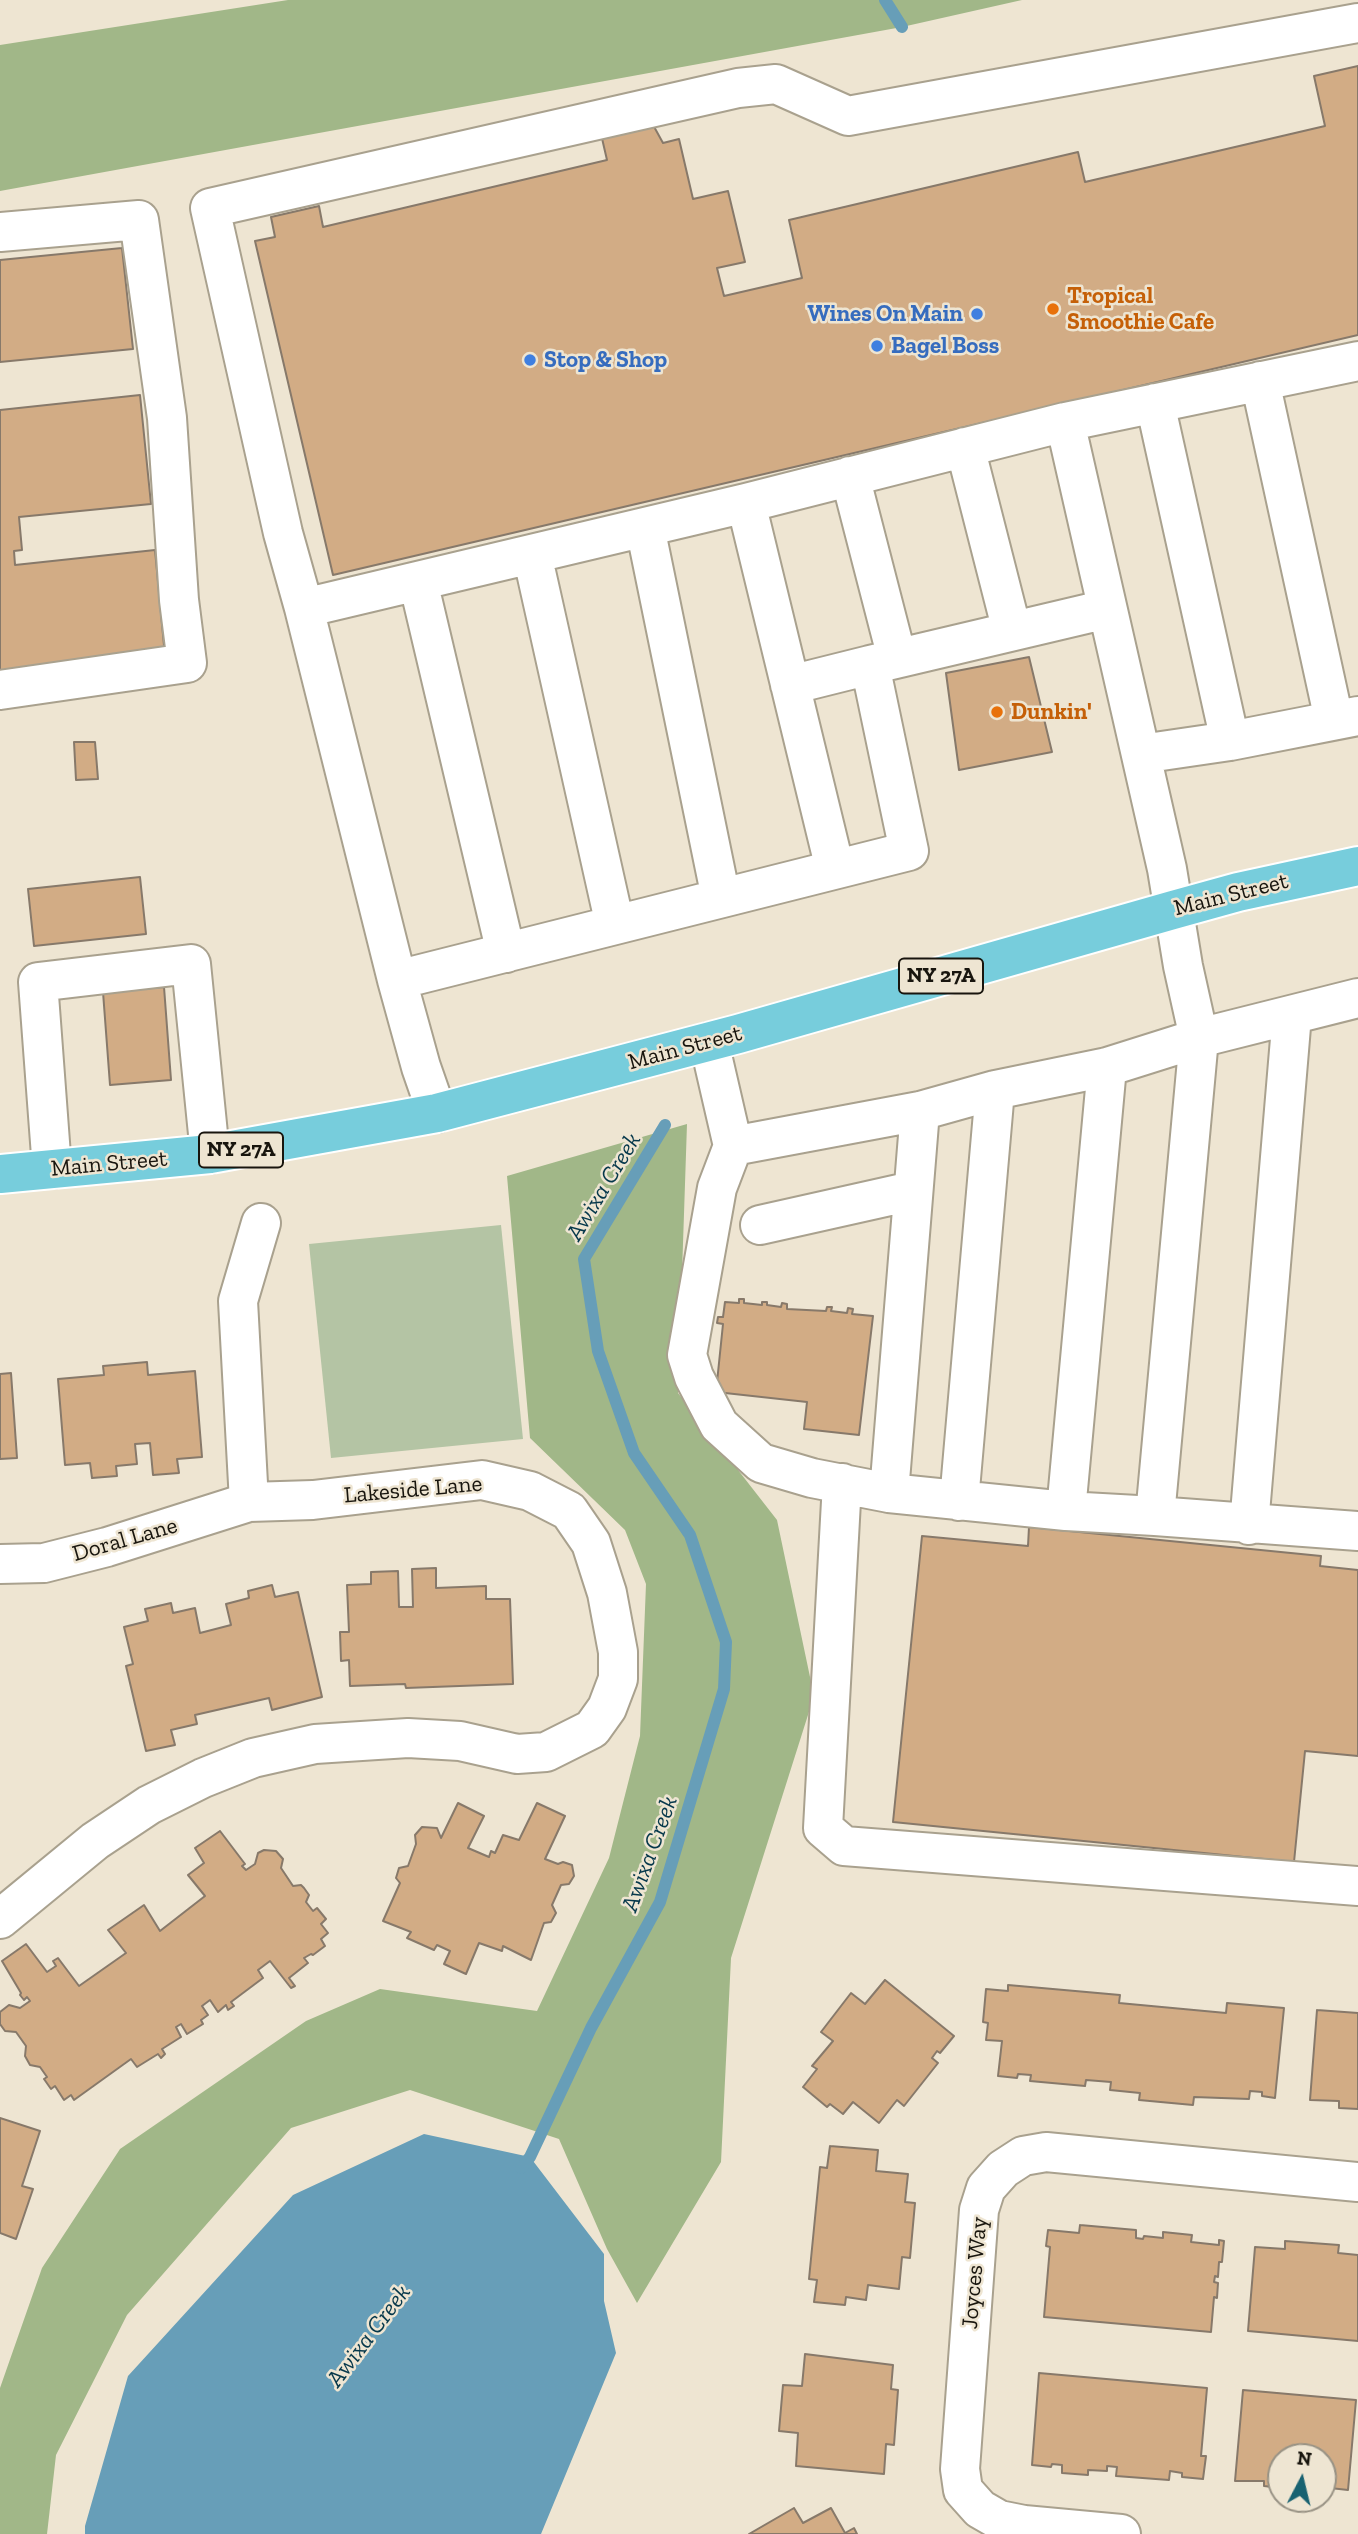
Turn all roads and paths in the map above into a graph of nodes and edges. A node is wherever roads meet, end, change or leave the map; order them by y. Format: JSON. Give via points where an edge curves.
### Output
{"nodes":[{"id":1,"x":1358,"y":23,"type":"edge"},
{"id":2,"x":0,"y":232,"type":"edge"},
{"id":3,"x":1358,"y":361,"type":"edge"},
{"id":4,"x":1260,"y":381,"type":"junction"},
{"id":5,"x":1155,"y":403,"type":"junction"},
{"id":6,"x":1065,"y":422,"type":"junction"},
{"id":7,"x":965,"y":447,"type":"junction"},
{"id":8,"x":850,"y":477,"type":"junction"},
{"id":9,"x":746,"y":503,"type":"junction"},
{"id":10,"x":645,"y":527,"type":"junction"},
{"id":11,"x":532,"y":554,"type":"junction"},
{"id":12,"x":418,"y":581,"type":"junction"},
{"id":13,"x":304,"y":608,"type":"junction"},
{"id":14,"x":1107,"y":609,"type":"junction"},
{"id":15,"x":1012,"y":631,"type":"junction"},
{"id":16,"x":883,"y":661,"type":"junction"},
{"id":17,"x":790,"y":685,"type":"junction"},
{"id":18,"x":0,"y":690,"type":"edge"},
{"id":19,"x":1346,"y":718,"type":"edge"},
{"id":20,"x":1230,"y":741,"type":"junction"},
{"id":21,"x":1141,"y":754,"type":"junction"},
{"id":22,"x":1358,"y":866,"type":"edge"},
{"id":23,"x":835,"y":869,"type":"junction"},
{"id":24,"x":721,"y":898,"type":"junction"},
{"id":25,"x":1173,"y":910,"type":"junction"},
{"id":26,"x":615,"y":925,"type":"junction"},
{"id":27,"x":506,"y":953,"type":"junction"},
{"id":28,"x":397,"y":980,"type":"junction"},
{"id":29,"x":1358,"y":998,"type":"edge"},
{"id":30,"x":1292,"y":1015,"type":"junction"},
{"id":31,"x":1199,"y":1038,"type":"junction"},
{"id":32,"x":709,"y":1042,"type":"junction"},
{"id":33,"x":1107,"y":1067,"type":"junction"},
{"id":34,"x":995,"y":1090,"type":"junction"},
{"id":35,"x":920,"y":1111,"type":"junction"},
{"id":36,"x":437,"y":1113,"type":"junction"},
{"id":37,"x":733,"y":1146,"type":"junction"},
{"id":38,"x":210,"y":1154,"type":"junction"},
{"id":39,"x":52,"y":1169,"type":"junction"},
{"id":40,"x":0,"y":1174,"type":"edge"},
{"id":41,"x":912,"y":1191,"type":"junction"},
{"id":42,"x":261,"y":1223,"type":"dead end"},
{"id":43,"x":760,"y":1225,"type":"dead end"},
{"id":44,"x":842,"y":1483,"type":"junction"},
{"id":45,"x":889,"y":1493,"type":"junction"},
{"id":46,"x":959,"y":1501,"type":"junction"},
{"id":47,"x":249,"y":1502,"type":"junction"},
{"id":48,"x":1066,"y":1511,"type":"junction"},
{"id":49,"x":1155,"y":1517,"type":"junction"},
{"id":50,"x":1249,"y":1525,"type":"junction"},
{"id":51,"x":1358,"y":1531,"type":"edge"},
{"id":52,"x":0,"y":1564,"type":"edge"},
{"id":53,"x":1358,"y":1886,"type":"edge"},
{"id":54,"x":0,"y":1919,"type":"edge"},
{"id":55,"x":1358,"y":2182,"type":"edge"},
{"id":56,"x":1121,"y":2534,"type":"edge"}],
"edges":[{"from":1,"to":13,"type":"street","via":[[848,116],[776,84],[738,88],[210,208]]},
{"from":2,"to":18,"type":"street","via":[[139,220],[167,418],[187,663]]},
{"from":3,"to":4,"type":"street"},
{"from":4,"to":5,"type":"street"},
{"from":4,"to":19,"type":"street"},
{"from":5,"to":6,"type":"street"},
{"from":5,"to":20,"type":"street"},
{"from":6,"to":7,"type":"street"},
{"from":6,"to":14,"type":"street"},
{"from":7,"to":8,"type":"street"},
{"from":7,"to":15,"type":"street"},
{"from":8,"to":9,"type":"street"},
{"from":8,"to":16,"type":"street"},
{"from":9,"to":10,"type":"street"},
{"from":9,"to":17,"type":"street"},
{"from":10,"to":11,"type":"street"},
{"from":10,"to":24,"type":"street"},
{"from":11,"to":12,"type":"street"},
{"from":11,"to":26,"type":"street"},
{"from":12,"to":13,"type":"street"},
{"from":12,"to":27,"type":"street"},
{"from":13,"to":28,"type":"street"},
{"from":14,"to":15,"type":"street"},
{"from":14,"to":21,"type":"street"},
{"from":15,"to":16,"type":"street"},
{"from":16,"to":17,"type":"street"},
{"from":16,"to":23,"type":"street","via":[[909,851]]},
{"from":17,"to":23,"type":"street"},
{"from":19,"to":20,"type":"street"},
{"from":20,"to":21,"type":"street"},
{"from":21,"to":25,"type":"street"},
{"from":22,"to":25,"type":"main road","name":"Main Street","number":"NY 27A"},
{"from":23,"to":24,"type":"street"},
{"from":24,"to":26,"type":"street"},
{"from":25,"to":31,"type":"street"},
{"from":25,"to":32,"type":"main road","name":"Main Street","number":"NY 27A"},
{"from":26,"to":27,"type":"street"},
{"from":27,"to":28,"type":"street"},
{"from":28,"to":36,"type":"street"},
{"from":29,"to":30,"type":"street"},
{"from":30,"to":31,"type":"street"},
{"from":30,"to":50,"type":"street"},
{"from":31,"to":33,"type":"street"},
{"from":31,"to":49,"type":"street"},
{"from":32,"to":36,"type":"main road","name":"Main Street","number":"NY 27A"},
{"from":32,"to":37,"type":"street"},
{"from":33,"to":34,"type":"street"},
{"from":33,"to":48,"type":"street"},
{"from":34,"to":35,"type":"street"},
{"from":34,"to":46,"type":"street"},
{"from":35,"to":37,"type":"street"},
{"from":35,"to":41,"type":"street"},
{"from":36,"to":38,"type":"main road","name":"Main Street","number":"NY 27A"},
{"from":37,"to":44,"type":"street","via":[[717,1188],[703,1255],[687,1354],[694,1377],[719,1424],[761,1464]]},
{"from":38,"to":39,"type":"main road","name":"Main Street","number":"NY 27A"},
{"from":38,"to":39,"type":"street","via":[[191,964],[38,982]]},
{"from":39,"to":40,"type":"main road","name":"Main Street","number":"NY 27A"},
{"from":41,"to":43,"type":"street"},
{"from":41,"to":45,"type":"street"},
{"from":42,"to":47,"type":"street","via":[[238,1301]]},
{"from":44,"to":45,"type":"street"},
{"from":44,"to":53,"type":"street","via":[[823,1828],[844,1846]]},
{"from":45,"to":46,"type":"street"},
{"from":46,"to":48,"type":"street"},
{"from":47,"to":52,"type":"street","name":"Doral Lane","via":[[44,1563]]},
{"from":47,"to":54,"type":"street","name":"Lakeside Lane","via":[[313,1500],[482,1480],[530,1491],[569,1511],[591,1543],[607,1593],[618,1652],[618,1679],[607,1708],[592,1729],[545,1752],[517,1754],[460,1741],[408,1738],[315,1744],[253,1758],[149,1805],[95,1841]]},
{"from":48,"to":49,"type":"street"},
{"from":49,"to":50,"type":"street"},
{"from":50,"to":51,"type":"street"},
{"from":55,"to":56,"type":"street","name":"Joyces Way","via":[[1046,2152],[1023,2156],[986,2188],[979,2210],[960,2469],[963,2490],[980,2510],[999,2520]]}]}
